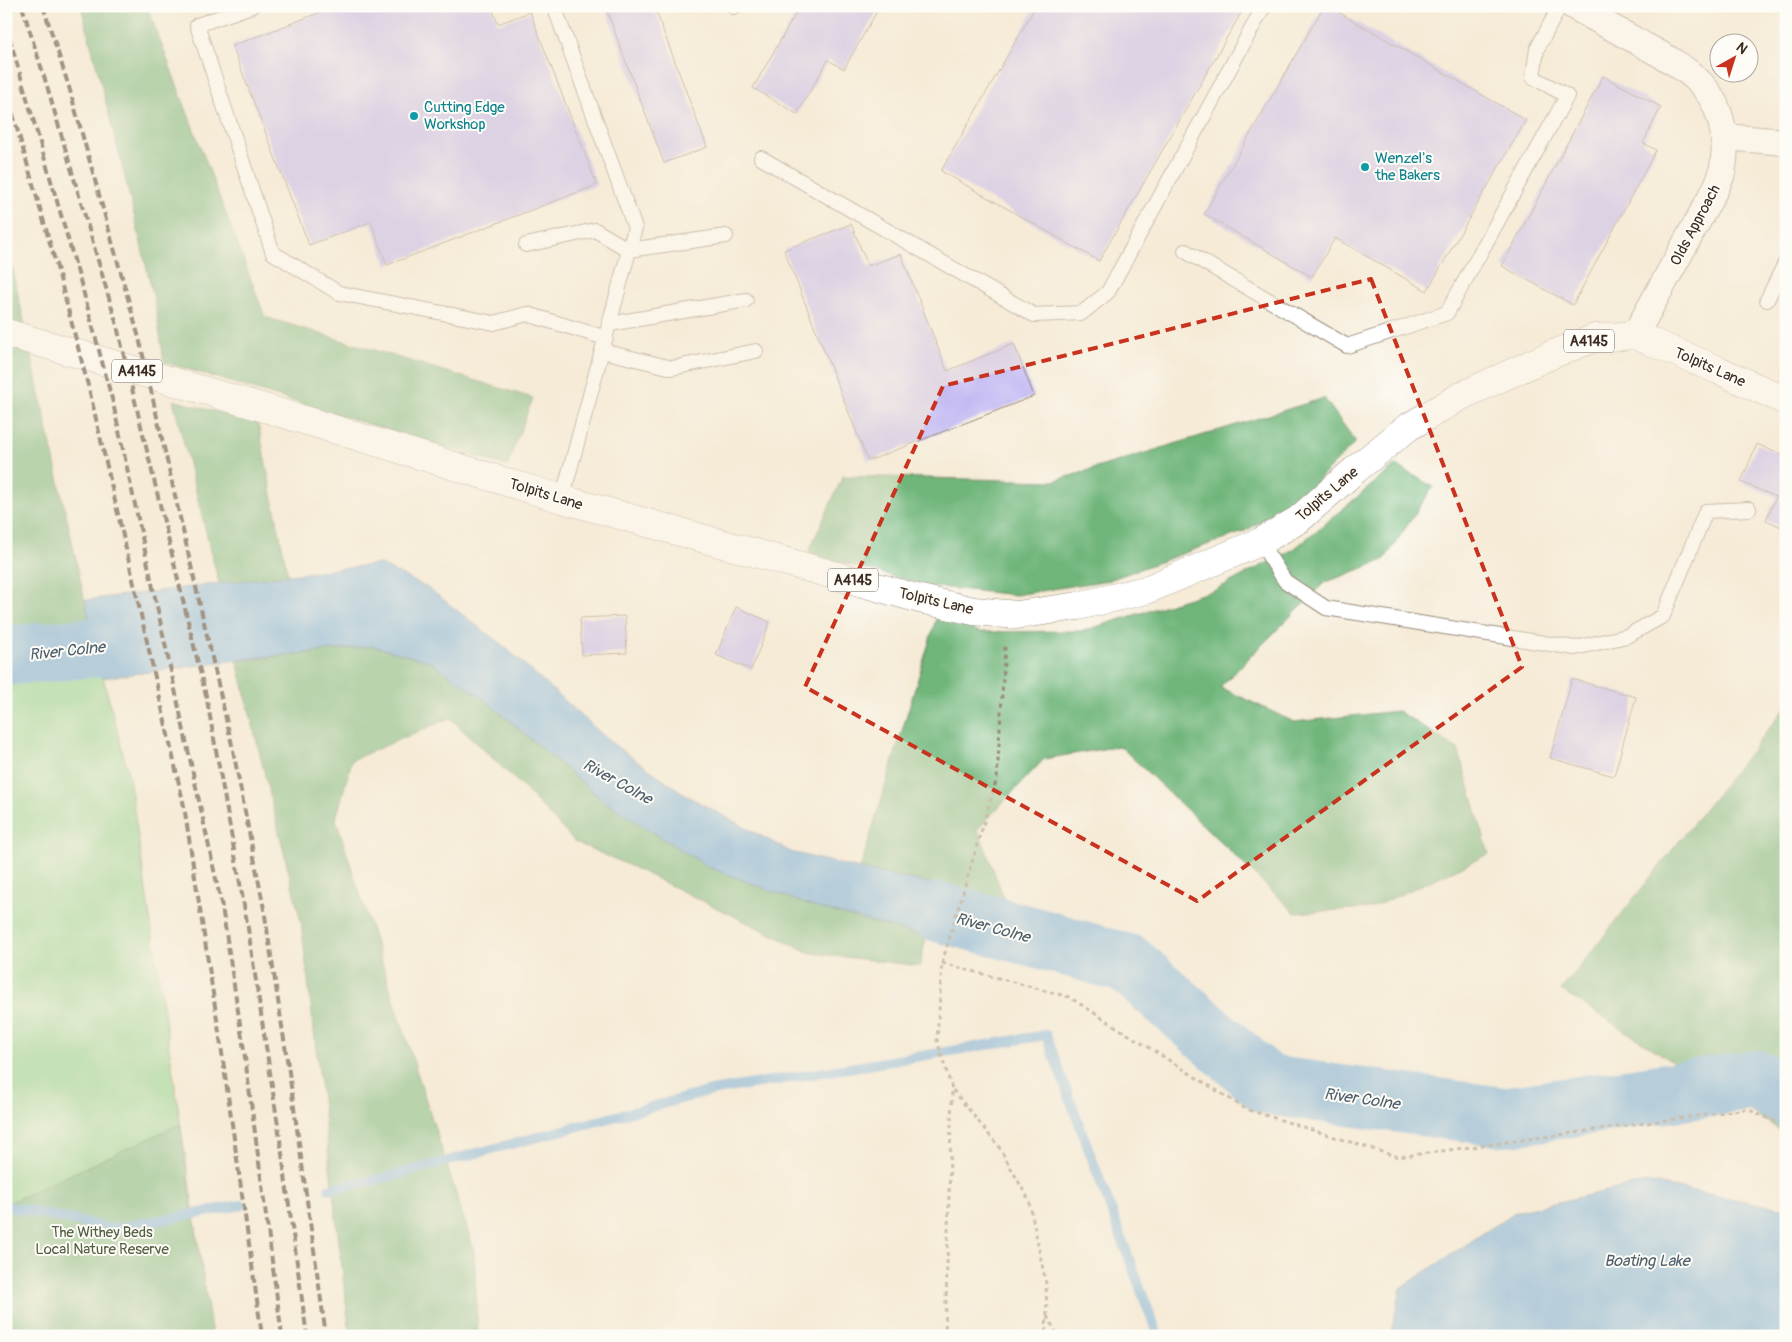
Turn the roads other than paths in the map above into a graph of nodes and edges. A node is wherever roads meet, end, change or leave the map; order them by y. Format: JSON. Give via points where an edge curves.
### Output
{"nodes":[{"id":1,"x":252,"y":6,"type":"edge"},
{"id":2,"x":554,"y":6,"type":"edge"},
{"id":3,"x":1264,"y":6,"type":"edge"},
{"id":4,"x":1560,"y":6,"type":"edge"},
{"id":5,"x":1573,"y":6,"type":"edge"},
{"id":6,"x":1724,"y":137,"type":"junction"},
{"id":7,"x":1786,"y":142,"type":"edge"},
{"id":8,"x":761,"y":158,"type":"dead end"},
{"id":9,"x":726,"y":236,"type":"dead end"},
{"id":10,"x":526,"y":245,"type":"dead end"},
{"id":11,"x":629,"y":250,"type":"junction"},
{"id":12,"x":1185,"y":251,"type":"dead end"},
{"id":13,"x":1786,"y":261,"type":"edge"},
{"id":14,"x":746,"y":300,"type":"dead end"},
{"id":15,"x":1767,"y":300,"type":"dead end"},
{"id":16,"x":610,"y":324,"type":"junction"},
{"id":17,"x":6,"y":333,"type":"edge"},
{"id":18,"x":1635,"y":334,"type":"junction"},
{"id":19,"x":604,"y":345,"type":"junction"},
{"id":20,"x":756,"y":350,"type":"dead end"},
{"id":21,"x":1786,"y":401,"type":"edge"},
{"id":22,"x":562,"y":499,"type":"junction"},
{"id":23,"x":1749,"y":509,"type":"dead end"},
{"id":24,"x":1260,"y":542,"type":"junction"}],
"edges":[{"from":1,"to":19,"type":"lane","via":[[197,25],[273,253],[339,293],[494,323],[527,314]]},
{"from":2,"to":11,"type":"lane","via":[[635,228]]},
{"from":3,"to":8,"type":"lane","via":[[1108,292],[1082,312],[1034,315]]},
{"from":4,"to":12,"type":"lane","via":[[1537,49],[1533,77],[1567,96],[1448,313],[1347,346]]},
{"from":5,"to":6,"type":"street","name":"Olds Approach","via":[[1676,63],[1697,79],[1719,111]]},
{"from":6,"to":7,"type":"street"},
{"from":6,"to":18,"type":"street","name":"Olds Approach","via":[[1725,156],[1712,197]]},
{"from":9,"to":11,"type":"lane"},
{"from":10,"to":11,"type":"lane","via":[[595,230]]},
{"from":11,"to":16,"type":"lane"},
{"from":13,"to":15,"type":"lane"},
{"from":14,"to":16,"type":"lane"},
{"from":16,"to":19,"type":"lane"},
{"from":17,"to":22,"type":"main road","name":"Tolpits Lane","number":"A4145"},
{"from":18,"to":21,"type":"main road","name":"Tolpits Lane","number":"A4145"},
{"from":18,"to":24,"type":"main road","name":"Tolpits Lane","number":"A4145","via":[[1595,338],[1460,396],[1407,428],[1298,520]]},
{"from":19,"to":20,"type":"lane","via":[[672,368]]},
{"from":19,"to":22,"type":"lane"},
{"from":22,"to":24,"type":"main road","name":"Tolpits Lane","number":"A4145","via":[[920,599],[974,611],[1017,615],[1078,606],[1146,590]]},
{"from":23,"to":24,"type":"lane","via":[[1706,511],[1663,616],[1628,636],[1574,648],[1326,608],[1285,581]]}]}
